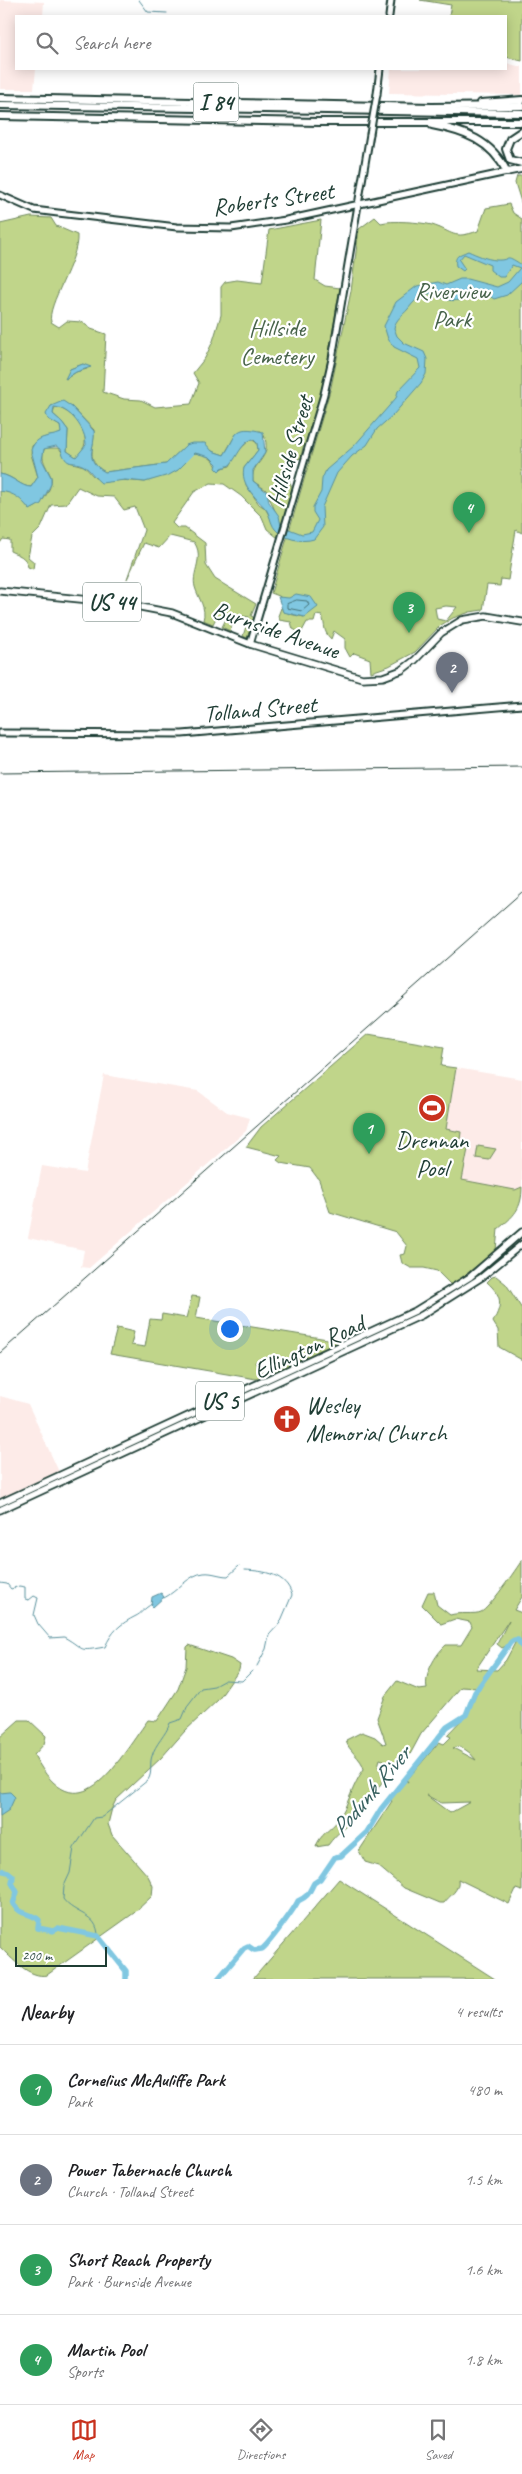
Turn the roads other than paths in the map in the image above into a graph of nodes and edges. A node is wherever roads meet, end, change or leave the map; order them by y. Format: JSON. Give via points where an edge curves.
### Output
{"nodes":[{"id":1,"x":391,"y":0,"type":"edge"},
{"id":2,"x":389,"y":15,"type":"edge"},
{"id":3,"x":380,"y":70,"type":"edge"},
{"id":4,"x":0,"y":98,"type":"edge"},
{"id":5,"x":522,"y":100,"type":"edge"},
{"id":6,"x":473,"y":105,"type":"junction"},
{"id":7,"x":0,"y":106,"type":"edge"},
{"id":8,"x":522,"y":106,"type":"edge"},
{"id":9,"x":432,"y":107,"type":"junction"},
{"id":10,"x":402,"y":112,"type":"junction"},
{"id":11,"x":522,"y":114,"type":"edge"},
{"id":12,"x":0,"y":116,"type":"edge"},
{"id":13,"x":421,"y":122,"type":"junction"},
{"id":14,"x":522,"y":122,"type":"edge"},
{"id":15,"x":522,"y":131,"type":"edge"},
{"id":16,"x":522,"y":163,"type":"edge"},
{"id":17,"x":522,"y":169,"type":"edge"},
{"id":18,"x":507,"y":172,"type":"junction"},
{"id":19,"x":0,"y":195,"type":"edge"},
{"id":20,"x":358,"y":205,"type":"junction"},
{"id":21,"x":0,"y":590,"type":"edge"},
{"id":22,"x":522,"y":622,"type":"edge"},
{"id":23,"x":250,"y":644,"type":"junction"},
{"id":24,"x":522,"y":705,"type":"edge"},
{"id":25,"x":0,"y":733,"type":"edge"},
{"id":26,"x":522,"y":1232,"type":"edge"},
{"id":27,"x":522,"y":1244,"type":"edge"},
{"id":28,"x":233,"y":1399,"type":"junction"},
{"id":29,"x":39,"y":1488,"type":"junction"},
{"id":30,"x":0,"y":1503,"type":"edge"},
{"id":31,"x":0,"y":1510,"type":"edge"}],
"edges":[{"from":1,"to":2,"type":"main road"},
{"from":3,"to":20,"type":"main road","name":"Hillside Street","bridge":true},
{"from":4,"to":9,"type":"highway","number":"I 84"},
{"from":5,"to":6,"type":"highway","via":[[493,100]]},
{"from":6,"to":8,"type":"highway","number":"I 84"},
{"from":6,"to":9,"type":"highway","number":"I 84"},
{"from":7,"to":10,"type":"highway"},
{"from":7,"to":11,"type":"highway"},
{"from":9,"to":10,"type":"highway"},
{"from":10,"to":11,"type":"highway"},
{"from":12,"to":13,"type":"highway","number":"I 84"},
{"from":13,"to":14,"type":"highway","number":"I 84"},
{"from":13,"to":18,"type":"highway","via":[[474,136],[495,153]]},
{"from":15,"to":16,"type":"highway","via":[[510,140],[506,151],[510,160]]},
{"from":17,"to":18,"type":"main road","name":"Roberts Street"},
{"from":18,"to":20,"type":"main road","name":"Roberts Street"},
{"from":19,"to":20,"type":"main road","name":"Roberts Street","via":[[34,210],[203,229],[257,225]]},
{"from":20,"to":23,"type":"main road","name":"Hillside Street","via":[[332,359],[287,526]]},
{"from":21,"to":23,"type":"main road","name":"Burnside Avenue","number":"US 44","via":[[163,611]]},
{"from":22,"to":23,"type":"main road","name":"Burnside Avenue","number":"US 44","via":[[486,616],[458,622],[441,633],[408,666],[392,674],[372,678],[350,675]]},
{"from":24,"to":25,"type":"main road","name":"Tolland Street","via":[[182,734]]},
{"from":26,"to":28,"type":"main road","name":"Ellington Road","number":"US 5","via":[[479,1271],[439,1297]]},
{"from":27,"to":28,"type":"main road","name":"Ellington Road","number":"US 5","via":[[496,1267],[443,1304],[405,1324]]},
{"from":28,"to":29,"type":"main road","name":"Ellington Road","number":"US 5"},
{"from":29,"to":30,"type":"main road","name":"Ellington Road","number":"US 5"},
{"from":29,"to":31,"type":"main road","name":"Ellington Road","number":"US 5"}]}
